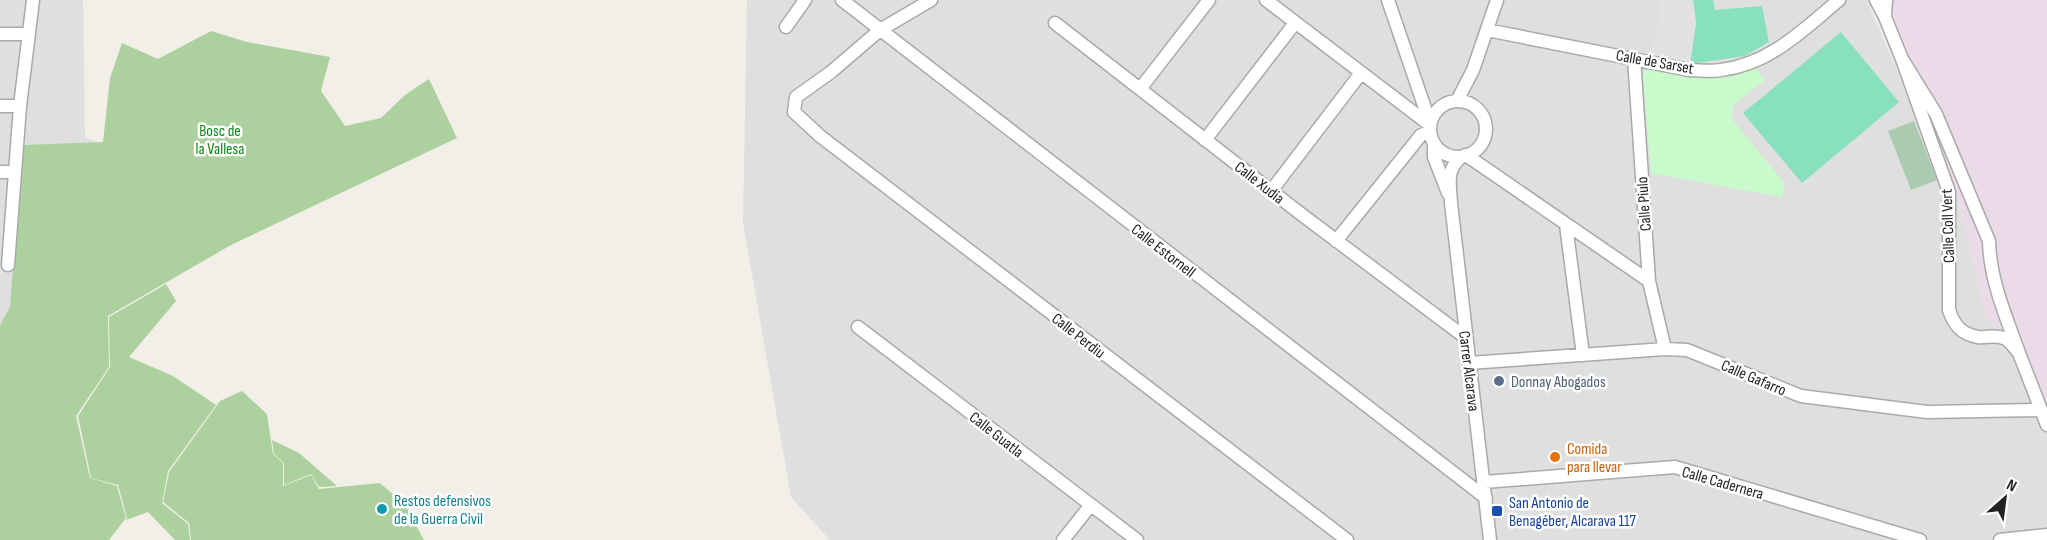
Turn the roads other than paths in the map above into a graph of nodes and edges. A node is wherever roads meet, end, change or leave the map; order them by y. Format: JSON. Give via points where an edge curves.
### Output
{"nodes":[{"id":1,"x":33,"y":0,"type":"edge"},
{"id":2,"x":805,"y":0,"type":"edge"},
{"id":3,"x":842,"y":0,"type":"edge"},
{"id":4,"x":932,"y":0,"type":"edge"},
{"id":5,"x":1209,"y":0,"type":"edge"},
{"id":6,"x":1266,"y":0,"type":"edge"},
{"id":7,"x":1388,"y":0,"type":"edge"},
{"id":8,"x":1497,"y":0,"type":"edge"},
{"id":9,"x":1839,"y":0,"type":"edge"},
{"id":10,"x":1876,"y":0,"type":"edge"},
{"id":11,"x":1886,"y":0,"type":"edge"},
{"id":12,"x":1885,"y":16,"type":"junction"},
{"id":13,"x":1055,"y":23,"type":"dead end"},
{"id":14,"x":1295,"y":23,"type":"junction"},
{"id":15,"x":786,"y":27,"type":"dead end"},
{"id":16,"x":880,"y":30,"type":"junction"},
{"id":17,"x":1487,"y":30,"type":"junction"},
{"id":18,"x":0,"y":34,"type":"edge"},
{"id":19,"x":29,"y":34,"type":"junction"},
{"id":20,"x":1634,"y":58,"type":"junction"},
{"id":21,"x":1902,"y":59,"type":"junction"},
{"id":22,"x":1361,"y":73,"type":"junction"},
{"id":23,"x":1140,"y":89,"type":"junction"},
{"id":24,"x":1421,"y":94,"type":"junction"},
{"id":25,"x":1463,"y":102,"type":"junction"},
{"id":26,"x":0,"y":106,"type":"edge"},
{"id":27,"x":20,"y":106,"type":"junction"},
{"id":28,"x":1441,"y":106,"type":"junction"},
{"id":29,"x":1431,"y":131,"type":"junction"},
{"id":30,"x":1205,"y":140,"type":"junction"},
{"id":31,"x":1465,"y":156,"type":"junction"},
{"id":32,"x":0,"y":172,"type":"edge"},
{"id":33,"x":14,"y":172,"type":"junction"},
{"id":34,"x":1271,"y":191,"type":"junction"},
{"id":35,"x":1451,"y":203,"type":"junction"},
{"id":36,"x":1566,"y":225,"type":"junction"},
{"id":37,"x":1336,"y":241,"type":"junction"},
{"id":38,"x":4,"y":245,"type":"edge"},
{"id":39,"x":8,"y":264,"type":"dead end"},
{"id":40,"x":1649,"y":281,"type":"junction"},
{"id":41,"x":858,"y":327,"type":"dead end"},
{"id":42,"x":1466,"y":338,"type":"junction"},
{"id":43,"x":1665,"y":349,"type":"junction"},
{"id":44,"x":2019,"y":353,"type":"junction"},
{"id":45,"x":1583,"y":355,"type":"junction"},
{"id":46,"x":1469,"y":363,"type":"junction"},
{"id":47,"x":2041,"y":410,"type":"junction"},
{"id":48,"x":2047,"y":425,"type":"edge"},
{"id":49,"x":1484,"y":482,"type":"junction"},
{"id":50,"x":1486,"y":498,"type":"junction"},
{"id":51,"x":1090,"y":506,"type":"junction"},
{"id":52,"x":2047,"y":535,"type":"edge"},
{"id":53,"x":1063,"y":540,"type":"edge"},
{"id":54,"x":1137,"y":540,"type":"edge"},
{"id":55,"x":1347,"y":540,"type":"edge"},
{"id":56,"x":1490,"y":540,"type":"edge"},
{"id":57,"x":1920,"y":540,"type":"edge"},
{"id":58,"x":2000,"y":540,"type":"edge"}],
"edges":[{"from":1,"to":19,"type":"street"},
{"from":2,"to":15,"type":"street"},
{"from":3,"to":16,"type":"street","name":"Calle Estornell"},
{"from":4,"to":16,"type":"street"},
{"from":5,"to":23,"type":"street"},
{"from":6,"to":14,"type":"street"},
{"from":7,"to":24,"type":"street","name":"Carrer Alcarava"},
{"from":8,"to":17,"type":"street"},
{"from":9,"to":20,"type":"street","name":"Calle de Sarset","via":[[1789,42],[1760,60],[1721,70],[1689,70]]},
{"from":10,"to":12,"type":"street","name":"Calle Coll Vert"},
{"from":11,"to":12,"type":"street","name":"Calle Coll Vert"},
{"from":12,"to":21,"type":"street","name":"Calle Coll Vert"},
{"from":13,"to":23,"type":"street","name":"Calle Xudia"},
{"from":14,"to":22,"type":"street"},
{"from":14,"to":30,"type":"street"},
{"from":16,"to":50,"type":"street","name":"Calle Estornell"},
{"from":16,"to":55,"type":"street","name":"Calle Perdiu","via":[[796,97],[794,112]]},
{"from":17,"to":20,"type":"street","name":"Calle de Sarset"},
{"from":17,"to":25,"type":"street"},
{"from":18,"to":19,"type":"street"},
{"from":19,"to":27,"type":"street"},
{"from":20,"to":40,"type":"street","name":"Calle Piulo"},
{"from":21,"to":44,"type":"street","name":"Calle Coll Vert","via":[[1936,114],[1989,241],[1995,287]]},
{"from":21,"to":44,"type":"street","name":"Calle Coll Vert","via":[[1949,192],[1949,310],[1953,323],[1979,337],[1995,335],[2008,340]]},
{"from":22,"to":29,"type":"street"},
{"from":22,"to":34,"type":"street"},
{"from":23,"to":30,"type":"street","name":"Calle Xudia"},
{"from":24,"to":28,"type":"street"},
{"from":24,"to":29,"type":"street","name":"Carrer Alcarava"},
{"from":25,"to":28,"type":"street"},
{"from":25,"to":31,"type":"street","via":[[1482,115],[1485,133],[1477,149]]},
{"from":26,"to":27,"type":"street"},
{"from":27,"to":33,"type":"street"},
{"from":28,"to":29,"type":"street","via":[[1432,117]]},
{"from":29,"to":31,"type":"street","via":[[1446,154]]},
{"from":29,"to":35,"type":"street","name":"Carrer Alcarava","via":[[1434,157]]},
{"from":29,"to":37,"type":"street","via":[[1421,135]]},
{"from":30,"to":34,"type":"street","name":"Calle Xudia"},
{"from":31,"to":35,"type":"street","name":"Carrer Alcarava","via":[[1450,171]]},
{"from":31,"to":36,"type":"street"},
{"from":32,"to":33,"type":"street"},
{"from":33,"to":38,"type":"street"},
{"from":34,"to":37,"type":"street","name":"Calle Xudia"},
{"from":35,"to":42,"type":"street","name":"Carrer Alcarava"},
{"from":36,"to":40,"type":"street"},
{"from":36,"to":45,"type":"street"},
{"from":37,"to":42,"type":"street","name":"Calle Xudia"},
{"from":38,"to":39,"type":"street"},
{"from":40,"to":43,"type":"street","name":"Calle Piulo"},
{"from":41,"to":51,"type":"street","name":"Calle Guatla"},
{"from":42,"to":46,"type":"street","name":"Carrer Alcarava"},
{"from":43,"to":45,"type":"street","name":"Calle Gafarro"},
{"from":43,"to":47,"type":"street","name":"Calle Gafarro","via":[[1688,350],[1801,396],[1927,412]]},
{"from":44,"to":47,"type":"street","name":"Calle Coll Vert"},
{"from":45,"to":46,"type":"street","name":"Calle Gafarro"},
{"from":46,"to":49,"type":"street","name":"Carrer Alcarava"},
{"from":47,"to":48,"type":"street","name":"Calle Coll Vert"},
{"from":49,"to":50,"type":"street","name":"Carrer Alcarava"},
{"from":49,"to":57,"type":"street","name":"Calle Cadernera","via":[[1675,467]]},
{"from":50,"to":56,"type":"street","name":"Carrer Alcarava"},
{"from":51,"to":53,"type":"street"},
{"from":51,"to":54,"type":"street","name":"Calle Guatla"},
{"from":52,"to":58,"type":"street"}]}
